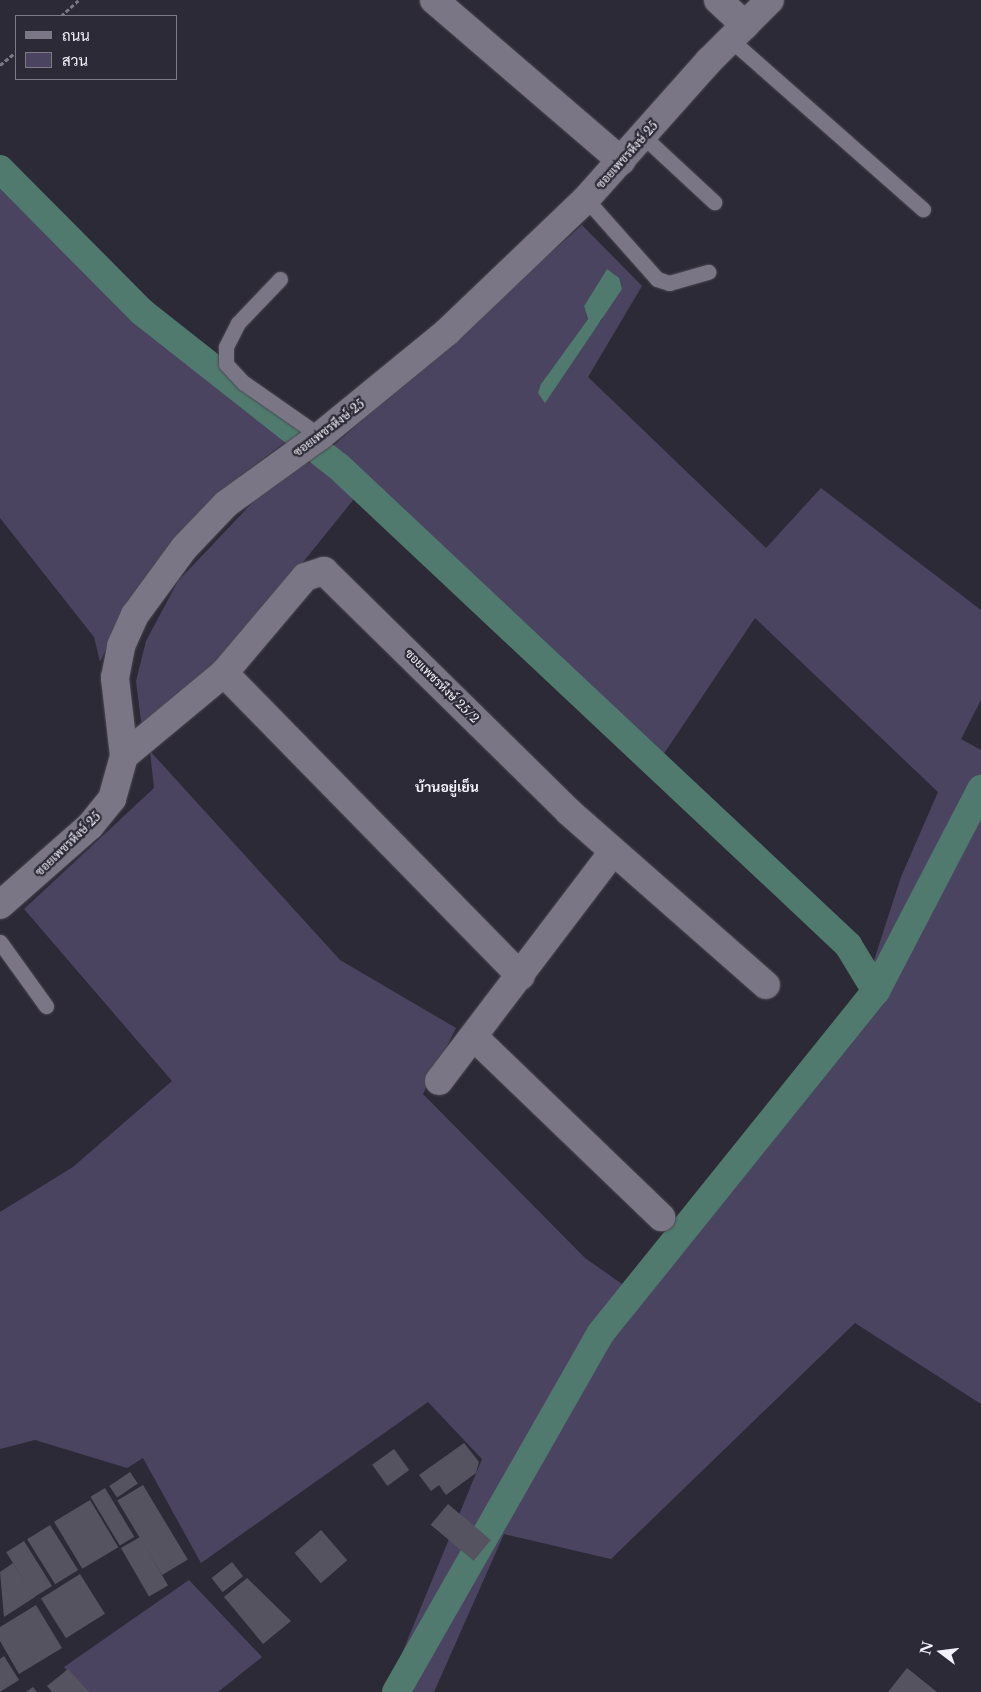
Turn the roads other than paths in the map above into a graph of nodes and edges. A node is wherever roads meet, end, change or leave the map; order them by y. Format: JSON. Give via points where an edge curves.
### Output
{"nodes":[{"id":1,"x":434,"y":0,"type":"edge"},
{"id":2,"x":718,"y":0,"type":"edge"},
{"id":3,"x":770,"y":0,"type":"edge"},
{"id":4,"x":738,"y":32,"type":"junction"},
{"id":5,"x":644,"y":137,"type":"junction"},
{"id":6,"x":620,"y":161,"type":"junction"},
{"id":7,"x":586,"y":199,"type":"junction"},
{"id":8,"x":714,"y":202,"type":"dead end"},
{"id":9,"x":923,"y":209,"type":"dead end"},
{"id":10,"x":708,"y":272,"type":"dead end"},
{"id":11,"x":280,"y":279,"type":"dead end"},
{"id":12,"x":320,"y":436,"type":"junction"},
{"id":13,"x":224,"y":674,"type":"junction"},
{"id":14,"x":124,"y":756,"type":"junction"},
{"id":15,"x":613,"y":852,"type":"junction"},
{"id":16,"x":0,"y":905,"type":"edge"},
{"id":17,"x":0,"y":942,"type":"edge"},
{"id":18,"x":521,"y":976,"type":"junction"},
{"id":19,"x":766,"y":985,"type":"dead end"},
{"id":20,"x":46,"y":1006,"type":"dead end"},
{"id":21,"x":474,"y":1037,"type":"junction"},
{"id":22,"x":439,"y":1081,"type":"dead end"},
{"id":23,"x":661,"y":1217,"type":"dead end"}],
"edges":[{"from":1,"to":6,"type":"street"},
{"from":2,"to":4,"type":"street"},
{"from":3,"to":4,"type":"street","name":"ซอยเพชรหึงษ์ 25"},
{"from":4,"to":5,"type":"street","name":"ซอยเพชรหึงษ์ 25"},
{"from":4,"to":9,"type":"lane"},
{"from":5,"to":6,"type":"street","name":"ซอยเพชรหึงษ์ 25"},
{"from":5,"to":8,"type":"lane"},
{"from":6,"to":7,"type":"street","name":"ซอยเพชรหึงษ์ 25"},
{"from":7,"to":10,"type":"lane","via":[[657,279],[669,283]]},
{"from":7,"to":12,"type":"street","name":"ซอยเพชรหึงษ์ 25","via":[[447,332]]},
{"from":11,"to":12,"type":"lane","via":[[238,323],[226,347],[226,364],[244,383]]},
{"from":12,"to":14,"type":"street","name":"ซอยเพชรหึงษ์ 25","via":[[226,504],[184,548],[135,615],[121,646],[115,678]]},
{"from":13,"to":14,"type":"street","name":"ซอยเพชรหึงษ์ 25/2"},
{"from":13,"to":15,"type":"street","name":"ซอยเพชรหึงษ์ 25/2","via":[[305,577],[324,571]]},
{"from":13,"to":18,"type":"street"},
{"from":14,"to":16,"type":"street","name":"ซอยเพชรหึงษ์ 25","via":[[112,799],[90,826]]},
{"from":15,"to":18,"type":"street"},
{"from":15,"to":19,"type":"street","name":"ซอยเพชรหึงษ์ 25/2"},
{"from":17,"to":20,"type":"lane"},
{"from":18,"to":21,"type":"street"},
{"from":21,"to":22,"type":"street"},
{"from":21,"to":23,"type":"street"}]}
